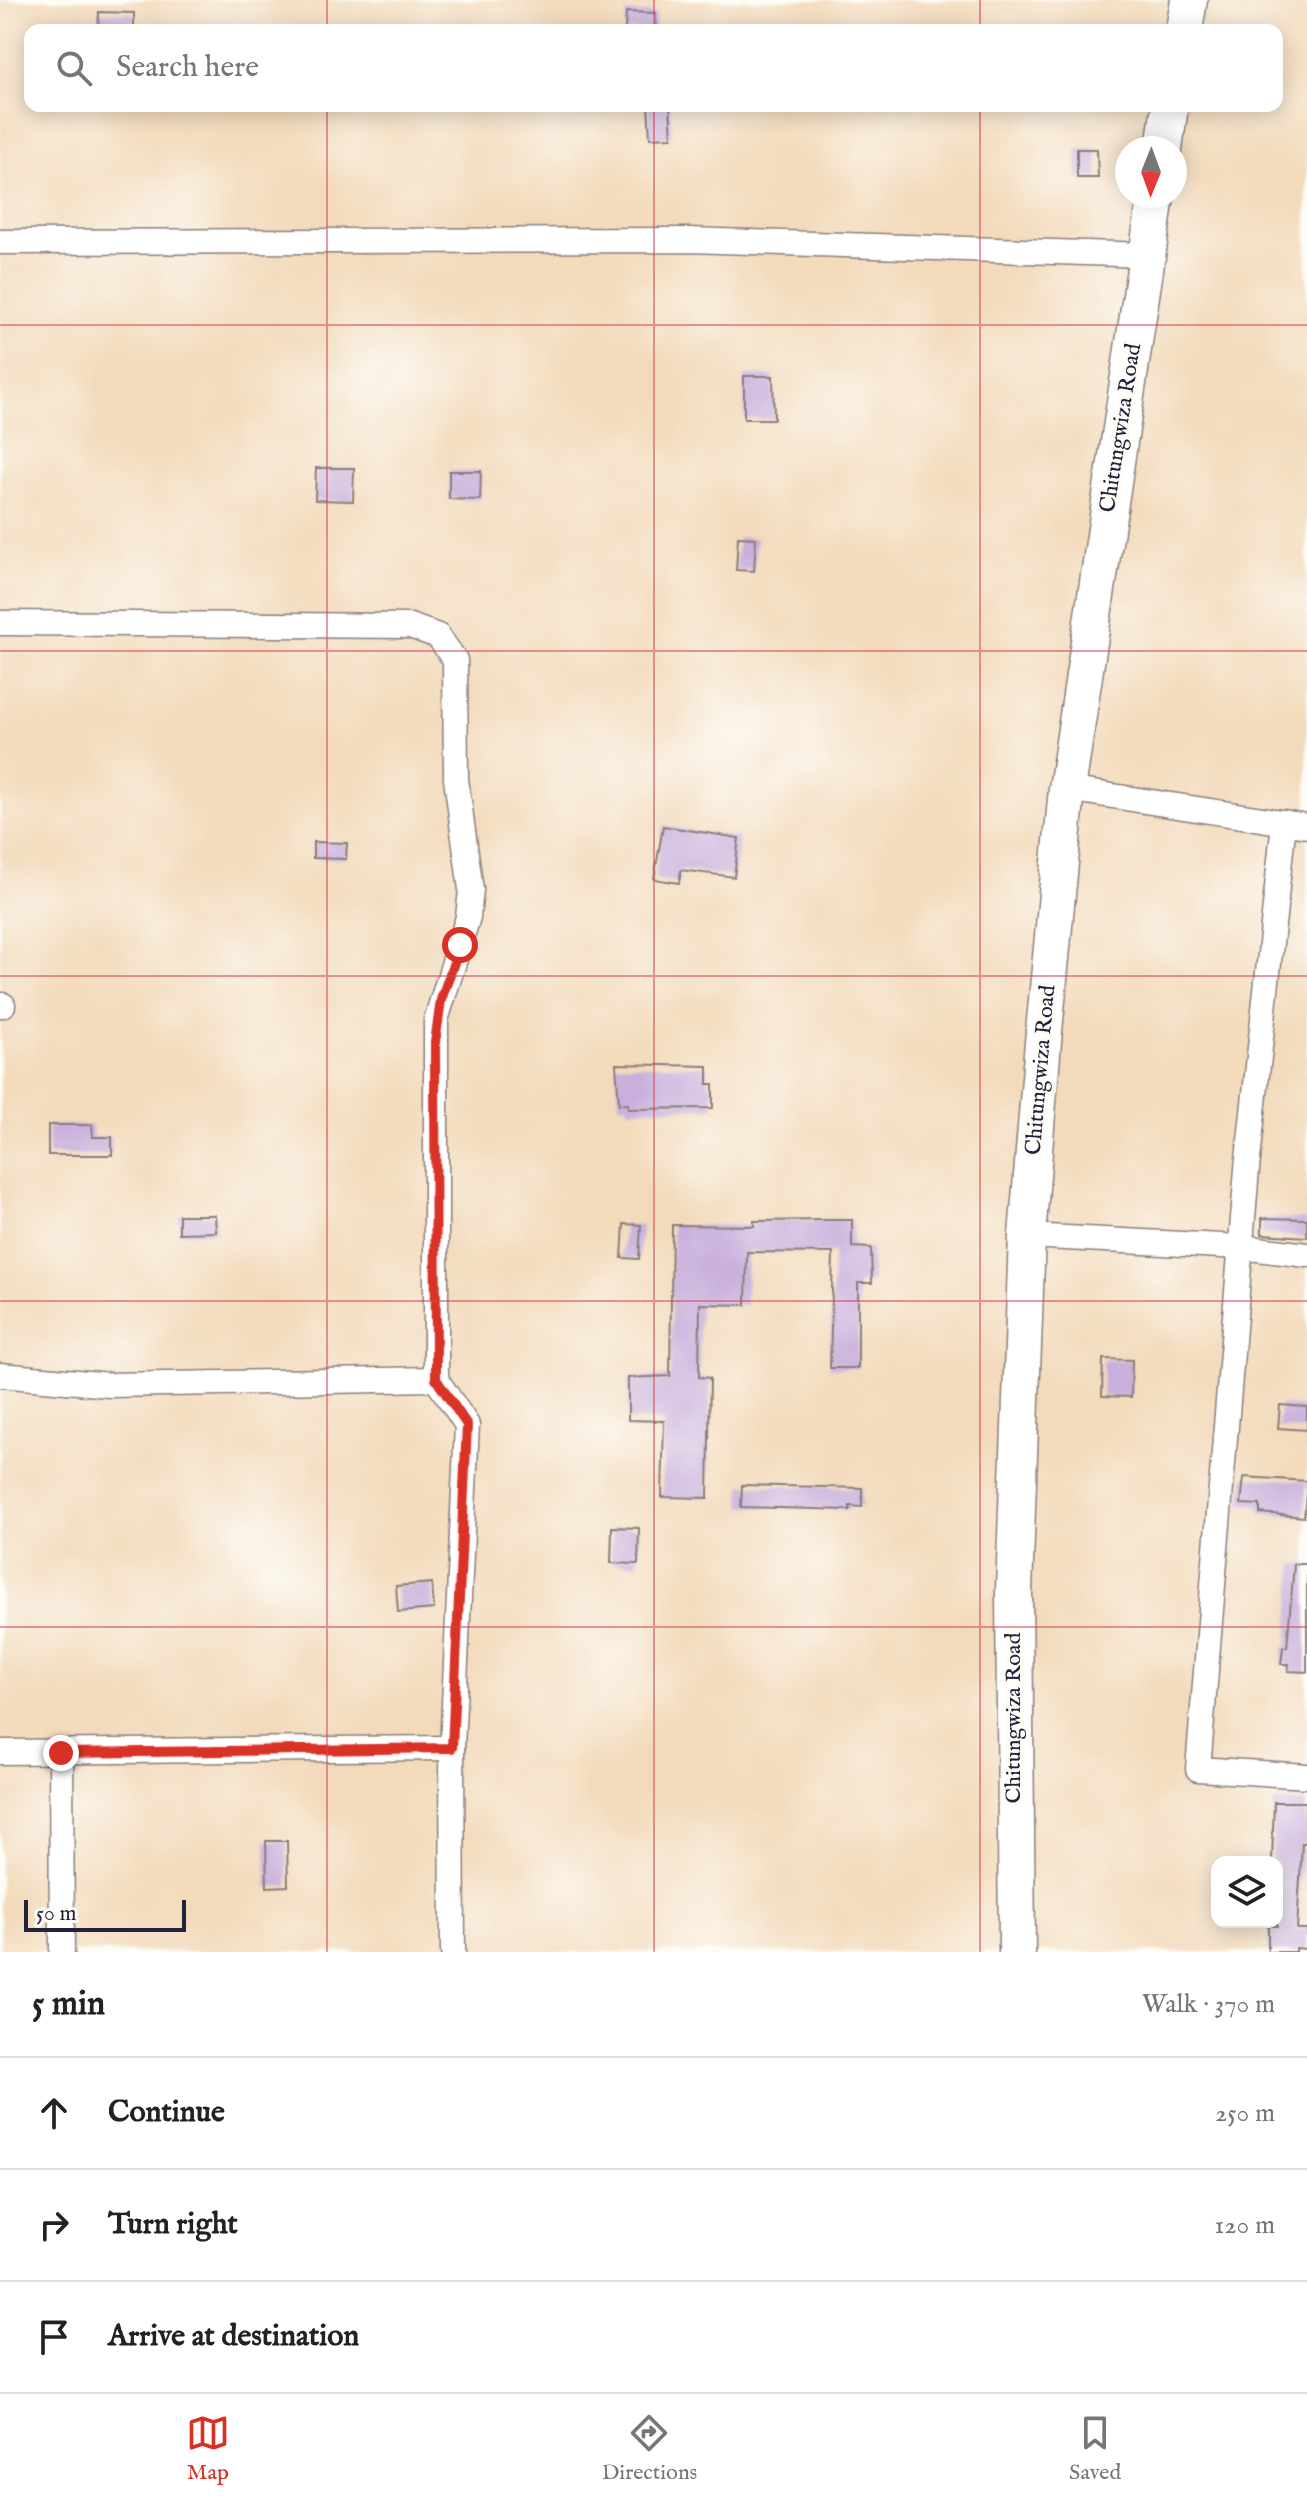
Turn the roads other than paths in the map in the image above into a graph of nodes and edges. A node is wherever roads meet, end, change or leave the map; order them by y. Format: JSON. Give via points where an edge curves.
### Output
{"nodes":[{"id":1,"x":1189,"y":0,"type":"edge"},
{"id":2,"x":1185,"y":24,"type":"edge"},
{"id":3,"x":1169,"y":112,"type":"edge"},
{"id":4,"x":1166,"y":136,"type":"edge"},
{"id":5,"x":1154,"y":208,"type":"edge"},
{"id":6,"x":0,"y":242,"type":"edge"},
{"id":7,"x":1148,"y":255,"type":"junction"},
{"id":8,"x":0,"y":623,"type":"edge"},
{"id":9,"x":1067,"y":789,"type":"junction"},
{"id":10,"x":1296,"y":824,"type":"edge"},
{"id":11,"x":1027,"y":1236,"type":"junction"},
{"id":12,"x":1241,"y":1247,"type":"junction"},
{"id":13,"x":1307,"y":1255,"type":"edge"},
{"id":14,"x":0,"y":1375,"type":"edge"},
{"id":15,"x":436,"y":1379,"type":"junction"},
{"id":16,"x":452,"y":1748,"type":"junction"},
{"id":17,"x":0,"y":1752,"type":"edge"},
{"id":18,"x":61,"y":1753,"type":"junction"},
{"id":19,"x":1307,"y":1776,"type":"edge"},
{"id":20,"x":62,"y":1952,"type":"edge"},
{"id":21,"x":453,"y":1952,"type":"edge"},
{"id":22,"x":1017,"y":1952,"type":"edge"}],
"edges":[{"from":1,"to":2,"type":"main road"},
{"from":3,"to":4,"type":"main road"},
{"from":5,"to":7,"type":"main road","name":"Chitungwiza Road"},
{"from":6,"to":7,"type":"street","via":[[689,240]]},
{"from":7,"to":9,"type":"main road","name":"Chitungwiza Road"},
{"from":8,"to":15,"type":"street","via":[[410,626],[425,629],[448,647],[457,675],[456,779],[471,890],[436,1020]]},
{"from":9,"to":10,"type":"street"},
{"from":9,"to":11,"type":"main road","name":"Chitungwiza Road"},
{"from":10,"to":12,"type":"street"},
{"from":11,"to":12,"type":"street"},
{"from":11,"to":22,"type":"main road","name":"Chitungwiza Road","via":[[1014,1591]]},
{"from":12,"to":13,"type":"street"},
{"from":12,"to":19,"type":"street","via":[[1198,1769]]},
{"from":14,"to":15,"type":"street","via":[[110,1385]]},
{"from":15,"to":16,"type":"street","via":[[467,1425]]},
{"from":16,"to":18,"type":"street"},
{"from":16,"to":21,"type":"street"},
{"from":17,"to":18,"type":"street"},
{"from":18,"to":20,"type":"street"}]}
